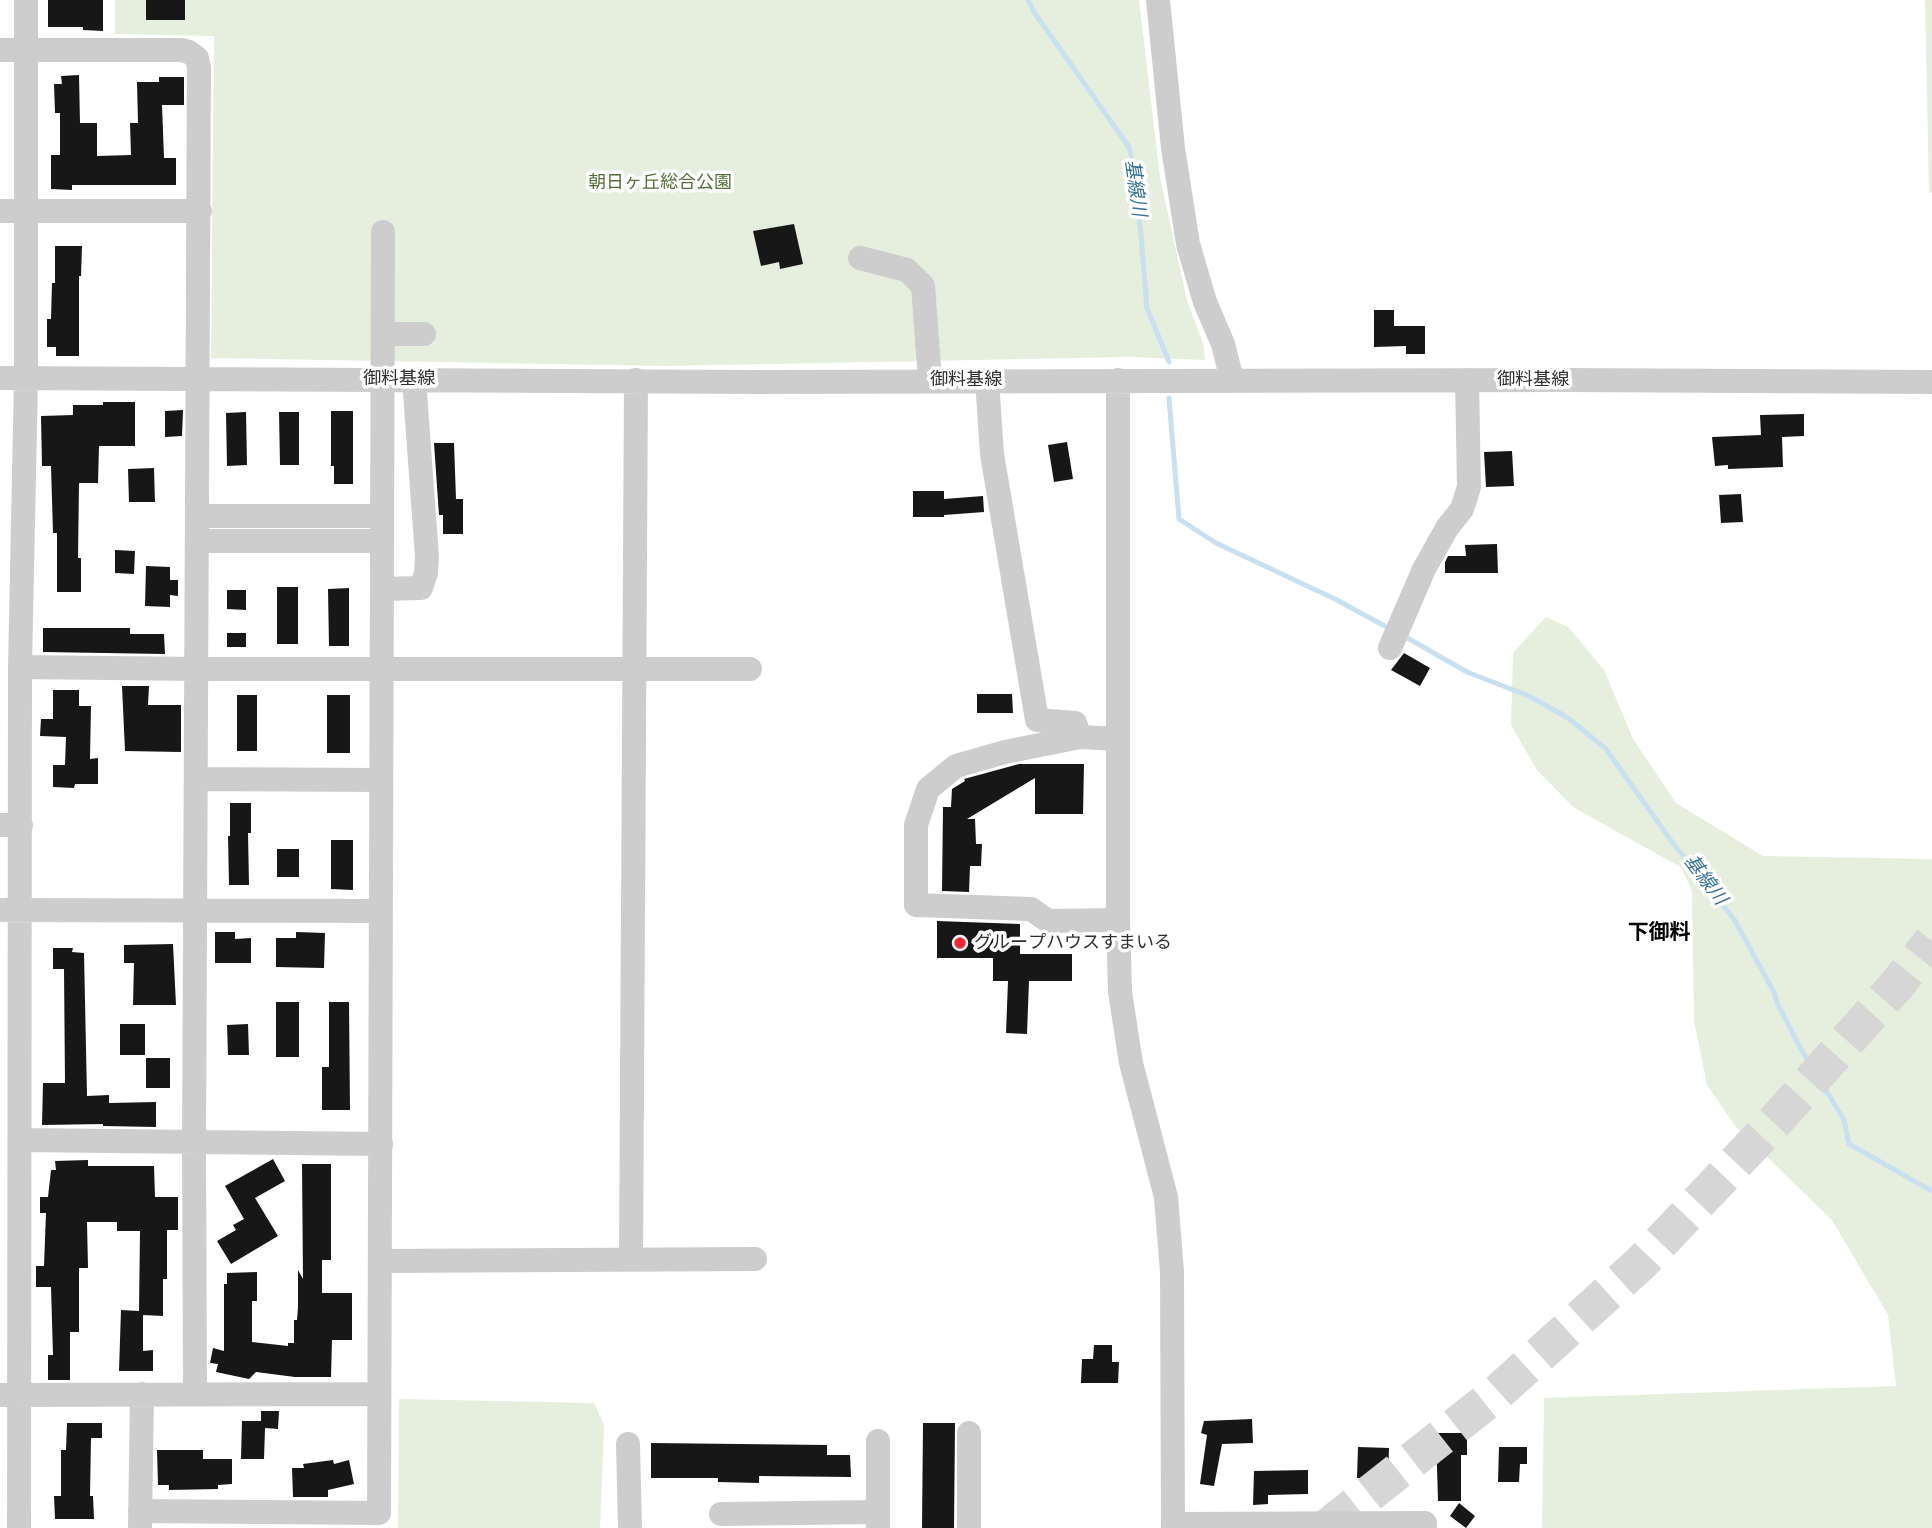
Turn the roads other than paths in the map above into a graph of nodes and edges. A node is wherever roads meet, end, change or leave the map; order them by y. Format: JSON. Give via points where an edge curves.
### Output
{"nodes":[{"id":1,"x":26,"y":0,"type":"edge"},
{"id":2,"x":1158,"y":0,"type":"edge"},
{"id":3,"x":0,"y":50,"type":"edge"},
{"id":4,"x":26,"y":50,"type":"junction"},
{"id":5,"x":0,"y":211,"type":"edge"},
{"id":6,"x":25,"y":211,"type":"junction"},
{"id":7,"x":200,"y":211,"type":"junction"},
{"id":8,"x":383,"y":232,"type":"dead end"},
{"id":9,"x":860,"y":258,"type":"dead end"},
{"id":10,"x":383,"y":334,"type":"junction"},
{"id":11,"x":424,"y":334,"type":"dead end"},
{"id":12,"x":0,"y":378,"type":"edge"},
{"id":13,"x":26,"y":378,"type":"junction"},
{"id":14,"x":199,"y":378,"type":"junction"},
{"id":15,"x":382,"y":379,"type":"junction"},
{"id":16,"x":414,"y":379,"type":"junction"},
{"id":17,"x":636,"y":380,"type":"junction"},
{"id":18,"x":930,"y":380,"type":"junction"},
{"id":19,"x":986,"y":380,"type":"junction"},
{"id":20,"x":1118,"y":380,"type":"junction"},
{"id":21,"x":1232,"y":380,"type":"junction"},
{"id":22,"x":1467,"y":380,"type":"junction"},
{"id":23,"x":1932,"y":382,"type":"edge"},
{"id":24,"x":198,"y":528,"type":"junction"},
{"id":25,"x":382,"y":528,"type":"junction"},
{"id":26,"x":382,"y":589,"type":"junction"},
{"id":27,"x":1390,"y":648,"type":"dead end"},
{"id":28,"x":382,"y":668,"type":"junction"},
{"id":29,"x":634,"y":668,"type":"junction"},
{"id":30,"x":750,"y":668,"type":"dead end"},
{"id":31,"x":198,"y":669,"type":"junction"},
{"id":32,"x":14,"y":672,"type":"edge"},
{"id":33,"x":1080,"y":737,"type":"junction"},
{"id":34,"x":1118,"y":739,"type":"junction"},
{"id":35,"x":197,"y":779,"type":"junction"},
{"id":36,"x":382,"y":780,"type":"junction"},
{"id":37,"x":11,"y":825,"type":"edge"},
{"id":38,"x":10,"y":910,"type":"edge"},
{"id":39,"x":197,"y":911,"type":"junction"},
{"id":40,"x":380,"y":911,"type":"junction"},
{"id":41,"x":1118,"y":920,"type":"junction"},
{"id":42,"x":14,"y":1137,"type":"edge"},
{"id":43,"x":194,"y":1144,"type":"junction"},
{"id":44,"x":381,"y":1144,"type":"junction"},
{"id":45,"x":631,"y":1259,"type":"junction"},
{"id":46,"x":755,"y":1259,"type":"dead end"},
{"id":47,"x":380,"y":1261,"type":"junction"},
{"id":48,"x":142,"y":1394,"type":"junction"},
{"id":49,"x":195,"y":1394,"type":"junction"},
{"id":50,"x":379,"y":1394,"type":"junction"},
{"id":51,"x":10,"y":1395,"type":"edge"},
{"id":52,"x":969,"y":1433,"type":"dead end"},
{"id":53,"x":878,"y":1441,"type":"dead end"},
{"id":54,"x":628,"y":1444,"type":"dead end"},
{"id":55,"x":721,"y":1514,"type":"dead end"},
{"id":56,"x":140,"y":1520,"type":"edge"},
{"id":57,"x":878,"y":1520,"type":"edge"},
{"id":58,"x":1173,"y":1526,"type":"edge"},
{"id":59,"x":19,"y":1528,"type":"edge"},
{"id":60,"x":630,"y":1528,"type":"edge"},
{"id":61,"x":969,"y":1528,"type":"edge"},
{"id":62,"x":1425,"y":1528,"type":"edge"}],
"edges":[{"from":1,"to":4,"type":"street"},
{"from":2,"to":21,"type":"street","via":[[1188,244]]},
{"from":3,"to":4,"type":"street"},
{"from":4,"to":6,"type":"street"},
{"from":4,"to":7,"type":"street","via":[[181,50],[197,58]]},
{"from":5,"to":6,"type":"street"},
{"from":6,"to":7,"type":"street"},
{"from":6,"to":13,"type":"street"},
{"from":7,"to":14,"type":"street"},
{"from":8,"to":10,"type":"street"},
{"from":9,"to":18,"type":"street","via":[[907,270],[923,286]]},
{"from":10,"to":11,"type":"street"},
{"from":10,"to":15,"type":"street"},
{"from":12,"to":13,"type":"street","name":"御料基線"},
{"from":13,"to":14,"type":"street","name":"御料基線"},
{"from":13,"to":32,"type":"street"},
{"from":14,"to":15,"type":"street","name":"御料基線"},
{"from":14,"to":24,"type":"street"},
{"from":15,"to":16,"type":"street","name":"御料基線"},
{"from":15,"to":25,"type":"street"},
{"from":16,"to":17,"type":"street","name":"御料基線"},
{"from":16,"to":26,"type":"street","via":[[426,573],[421,588]]},
{"from":17,"to":18,"type":"street","name":"御料基線"},
{"from":17,"to":29,"type":"street"},
{"from":18,"to":19,"type":"street","name":"御料基線"},
{"from":19,"to":20,"type":"street","name":"御料基線"},
{"from":19,"to":33,"type":"street","via":[[992,454],[1037,720],[1075,723]]},
{"from":20,"to":21,"type":"street","name":"御料基線"},
{"from":20,"to":34,"type":"street"},
{"from":21,"to":22,"type":"street","name":"御料基線"},
{"from":22,"to":23,"type":"street","name":"御料基線"},
{"from":22,"to":27,"type":"street","via":[[1469,487],[1462,509],[1424,569]]},
{"from":24,"to":25,"type":"street"},
{"from":24,"to":31,"type":"street"},
{"from":25,"to":26,"type":"street"},
{"from":26,"to":28,"type":"street"},
{"from":28,"to":29,"type":"street"},
{"from":28,"to":31,"type":"street"},
{"from":28,"to":36,"type":"street"},
{"from":29,"to":30,"type":"street"},
{"from":29,"to":45,"type":"street"},
{"from":31,"to":32,"type":"street"},
{"from":31,"to":35,"type":"street"},
{"from":32,"to":37,"type":"street"},
{"from":33,"to":34,"type":"street"},
{"from":33,"to":41,"type":"street","via":[[956,766],[928,789],[916,825],[916,905],[1031,909],[1048,921]]},
{"from":34,"to":41,"type":"street"},
{"from":35,"to":36,"type":"street"},
{"from":35,"to":39,"type":"street"},
{"from":36,"to":40,"type":"street"},
{"from":37,"to":38,"type":"street"},
{"from":38,"to":39,"type":"street"},
{"from":38,"to":42,"type":"street"},
{"from":39,"to":40,"type":"street"},
{"from":39,"to":43,"type":"street"},
{"from":40,"to":44,"type":"street"},
{"from":41,"to":58,"type":"street","via":[[1125,1031],[1166,1197],[1172,1272]]},
{"from":42,"to":43,"type":"street"},
{"from":42,"to":51,"type":"street"},
{"from":43,"to":44,"type":"street"},
{"from":43,"to":49,"type":"street"},
{"from":44,"to":47,"type":"street"},
{"from":45,"to":46,"type":"street"},
{"from":45,"to":47,"type":"street"},
{"from":47,"to":50,"type":"street"},
{"from":48,"to":49,"type":"street"},
{"from":48,"to":51,"type":"street"},
{"from":48,"to":56,"type":"street"},
{"from":49,"to":50,"type":"street"},
{"from":50,"to":56,"type":"street","via":[[379,1513]]},
{"from":51,"to":59,"type":"street"},
{"from":52,"to":61,"type":"street"},
{"from":53,"to":57,"type":"street"},
{"from":54,"to":60,"type":"street"},
{"from":55,"to":57,"type":"street"},
{"from":58,"to":62,"type":"street","via":[[1425,1523]]}]}
